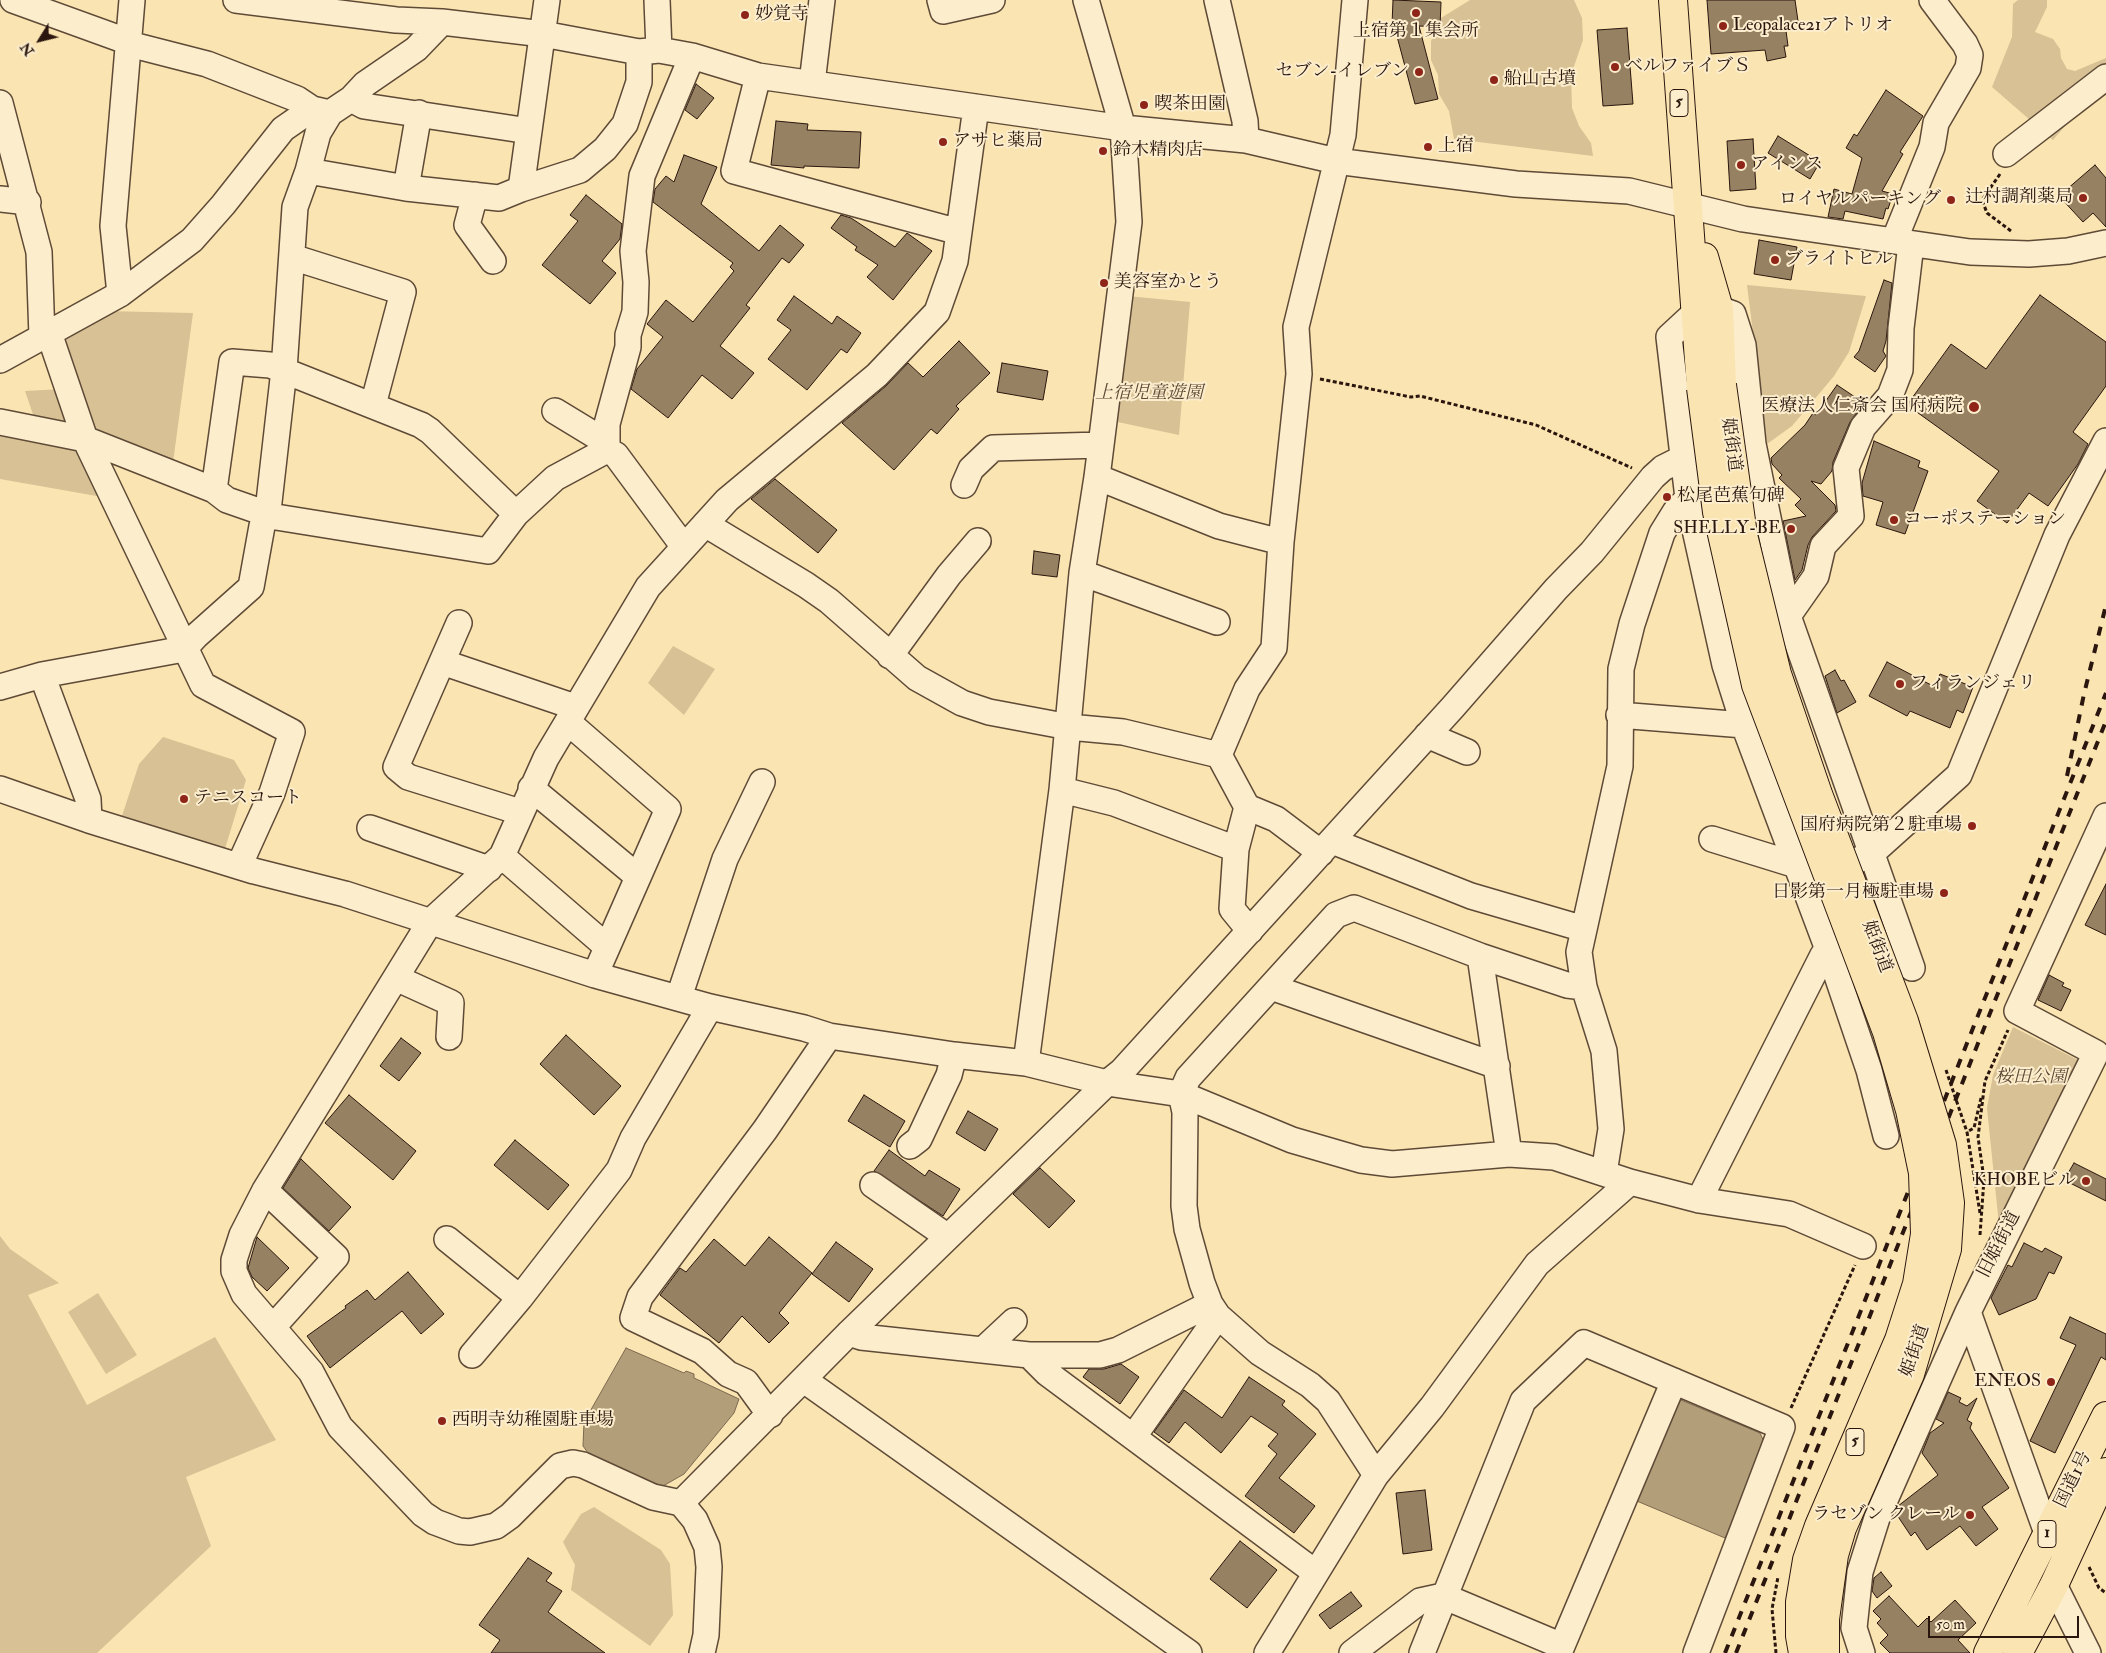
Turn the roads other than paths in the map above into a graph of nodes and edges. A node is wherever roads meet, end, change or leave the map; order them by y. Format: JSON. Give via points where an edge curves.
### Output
{"nodes":[{"id":1,"x":13,"y":0,"type":"edge"},
{"id":2,"x":132,"y":0,"type":"edge"},
{"id":3,"x":236,"y":0,"type":"edge"},
{"id":4,"x":547,"y":0,"type":"edge"},
{"id":5,"x":657,"y":0,"type":"edge"},
{"id":6,"x":822,"y":0,"type":"edge"},
{"id":7,"x":940,"y":0,"type":"edge"},
{"id":8,"x":992,"y":0,"type":"edge"},
{"id":9,"x":1086,"y":0,"type":"edge"},
{"id":10,"x":1218,"y":0,"type":"edge"},
{"id":11,"x":1356,"y":0,"type":"edge"},
{"id":12,"x":1673,"y":0,"type":"edge"},
{"id":13,"x":1932,"y":0,"type":"edge"},
{"id":14,"x":398,"y":10,"type":"edge"},
{"id":15,"x":442,"y":22,"type":"junction"},
{"id":16,"x":543,"y":34,"type":"junction"},
{"id":17,"x":129,"y":43,"type":"junction"},
{"id":18,"x":649,"y":51,"type":"junction"},
{"id":19,"x":692,"y":56,"type":"junction"},
{"id":20,"x":758,"y":76,"type":"junction"},
{"id":21,"x":2106,"y":77,"type":"edge"},
{"id":22,"x":812,"y":84,"type":"junction"},
{"id":23,"x":351,"y":100,"type":"junction"},
{"id":24,"x":0,"y":103,"type":"edge"},
{"id":25,"x":976,"y":107,"type":"junction"},
{"id":26,"x":321,"y":111,"type":"junction"},
{"id":27,"x":419,"y":113,"type":"junction"},
{"id":28,"x":1123,"y":128,"type":"junction"},
{"id":29,"x":529,"y":130,"type":"junction"},
{"id":30,"x":1246,"y":140,"type":"junction"},
{"id":31,"x":1336,"y":161,"type":"junction"},
{"id":32,"x":2005,"y":162,"type":"road end"},
{"id":33,"x":308,"y":171,"type":"junction"},
{"id":34,"x":406,"y":188,"type":"junction"},
{"id":35,"x":521,"y":189,"type":"junction"},
{"id":36,"x":475,"y":195,"type":"junction"},
{"id":37,"x":0,"y":199,"type":"edge"},
{"id":38,"x":28,"y":202,"type":"junction"},
{"id":39,"x":1689,"y":206,"type":"junction"},
{"id":40,"x":959,"y":232,"type":"junction"},
{"id":41,"x":1902,"y":242,"type":"junction"},
{"id":42,"x":2106,"y":243,"type":"edge"},
{"id":43,"x":292,"y":257,"type":"junction"},
{"id":44,"x":493,"y":261,"type":"dead end"},
{"id":45,"x":120,"y":294,"type":"junction"},
{"id":46,"x":1707,"y":311,"type":"junction"},
{"id":47,"x":46,"y":335,"type":"junction"},
{"id":48,"x":0,"y":360,"type":"edge"},
{"id":49,"x":284,"y":370,"type":"junction"},
{"id":50,"x":1711,"y":387,"type":"junction"},
{"id":51,"x":372,"y":405,"type":"junction"},
{"id":52,"x":555,"y":411,"type":"dead end"},
{"id":53,"x":0,"y":422,"type":"edge"},
{"id":54,"x":85,"y":438,"type":"junction"},
{"id":55,"x":2106,"y":441,"type":"edge"},
{"id":56,"x":1101,"y":445,"type":"junction"},
{"id":57,"x":606,"y":446,"type":"junction"},
{"id":58,"x":1683,"y":458,"type":"junction"},
{"id":59,"x":1097,"y":477,"type":"junction"},
{"id":60,"x":964,"y":485,"type":"dead end"},
{"id":61,"x":214,"y":490,"type":"junction"},
{"id":62,"x":1688,"y":498,"type":"junction"},
{"id":63,"x":266,"y":513,"type":"junction"},
{"id":64,"x":516,"y":514,"type":"junction"},
{"id":65,"x":705,"y":524,"type":"junction"},
{"id":66,"x":978,"y":541,"type":"dead end"},
{"id":67,"x":1281,"y":542,"type":"junction"},
{"id":68,"x":684,"y":547,"type":"junction"},
{"id":69,"x":1082,"y":573,"type":"junction"},
{"id":70,"x":1788,"y":616,"type":"junction"},
{"id":71,"x":1217,"y":622,"type":"dead end"},
{"id":72,"x":459,"y":623,"type":"dead end"},
{"id":73,"x":184,"y":649,"type":"junction"},
{"id":74,"x":890,"y":656,"type":"junction"},
{"id":75,"x":442,"y":662,"type":"junction"},
{"id":76,"x":42,"y":675,"type":"junction"},
{"id":77,"x":0,"y":687,"type":"edge"},
{"id":78,"x":1619,"y":714,"type":"junction"},
{"id":79,"x":572,"y":715,"type":"junction"},
{"id":80,"x":1744,"y":725,"type":"junction"},
{"id":81,"x":1069,"y":727,"type":"junction"},
{"id":82,"x":1427,"y":736,"type":"junction"},
{"id":83,"x":1467,"y":752,"type":"dead end"},
{"id":84,"x":1220,"y":755,"type":"junction"},
{"id":85,"x":762,"y":782,"type":"dead end"},
{"id":86,"x":531,"y":788,"type":"junction"},
{"id":87,"x":0,"y":789,"type":"edge"},
{"id":88,"x":1062,"y":790,"type":"junction"},
{"id":89,"x":1247,"y":807,"type":"junction"},
{"id":90,"x":520,"y":812,"type":"junction"},
{"id":91,"x":2106,"y":816,"type":"edge"},
{"id":92,"x":89,"y":820,"type":"junction"},
{"id":93,"x":370,"y":828,"type":"dead end"},
{"id":94,"x":1712,"y":839,"type":"dead end"},
{"id":95,"x":1327,"y":847,"type":"junction"},
{"id":96,"x":1236,"y":849,"type":"junction"},
{"id":97,"x":1871,"y":854,"type":"junction"},
{"id":98,"x":495,"y":863,"type":"junction"},
{"id":99,"x":239,"y":866,"type":"junction"},
{"id":100,"x":1799,"y":873,"type":"junction"},
{"id":101,"x":637,"y":876,"type":"junction"},
{"id":102,"x":430,"y":922,"type":"junction"},
{"id":103,"x":1897,"y":925,"type":"junction"},
{"id":104,"x":1584,"y":929,"type":"junction"},
{"id":105,"x":1250,"y":931,"type":"junction"},
{"id":106,"x":606,"y":946,"type":"junction"},
{"id":107,"x":1829,"y":952,"type":"junction"},
{"id":108,"x":1480,"y":956,"type":"junction"},
{"id":109,"x":1912,"y":968,"type":"dead end"},
{"id":110,"x":595,"y":974,"type":"junction"},
{"id":111,"x":396,"y":978,"type":"junction"},
{"id":112,"x":1271,"y":987,"type":"junction"},
{"id":113,"x":1584,"y":987,"type":"junction"},
{"id":114,"x":679,"y":997,"type":"junction"},
{"id":115,"x":710,"y":1007,"type":"junction"},
{"id":116,"x":829,"y":1036,"type":"junction"},
{"id":117,"x":449,"y":1037,"type":"dead end"},
{"id":118,"x":954,"y":1055,"type":"junction"},
{"id":119,"x":1026,"y":1063,"type":"junction"},
{"id":120,"x":1497,"y":1066,"type":"junction"},
{"id":121,"x":1107,"y":1083,"type":"junction"},
{"id":122,"x":1180,"y":1094,"type":"junction"},
{"id":123,"x":1886,"y":1136,"type":"dead end"},
{"id":124,"x":910,"y":1146,"type":"dead end"},
{"id":125,"x":1509,"y":1154,"type":"junction"},
{"id":126,"x":1604,"y":1173,"type":"junction"},
{"id":127,"x":1630,"y":1182,"type":"junction"},
{"id":128,"x":873,"y":1185,"type":"dead end"},
{"id":129,"x":265,"y":1190,"type":"junction"},
{"id":130,"x":1699,"y":1200,"type":"junction"},
{"id":131,"x":948,"y":1237,"type":"junction"},
{"id":132,"x":447,"y":1239,"type":"dead end"},
{"id":133,"x":1863,"y":1246,"type":"road end"},
{"id":134,"x":520,"y":1298,"type":"junction"},
{"id":135,"x":1214,"y":1310,"type":"junction"},
{"id":136,"x":1968,"y":1312,"type":"junction"},
{"id":137,"x":1014,"y":1320,"type":"dead end"},
{"id":138,"x":273,"y":1327,"type":"junction"},
{"id":139,"x":849,"y":1333,"type":"junction"},
{"id":140,"x":984,"y":1349,"type":"junction"},
{"id":141,"x":472,"y":1355,"type":"dead end"},
{"id":142,"x":1029,"y":1355,"type":"junction"},
{"id":143,"x":804,"y":1380,"type":"junction"},
{"id":144,"x":1674,"y":1381,"type":"junction"},
{"id":145,"x":770,"y":1415,"type":"junction"},
{"id":146,"x":2106,"y":1416,"type":"edge"},
{"id":147,"x":1134,"y":1436,"type":"junction"},
{"id":148,"x":2106,"y":1472,"type":"edge"},
{"id":149,"x":1376,"y":1475,"type":"junction"},
{"id":150,"x":681,"y":1503,"type":"junction"},
{"id":151,"x":2047,"y":1533,"type":"junction"},
{"id":152,"x":1316,"y":1573,"type":"junction"},
{"id":153,"x":2054,"y":1584,"type":"junction"},
{"id":154,"x":1442,"y":1596,"type":"junction"},
{"id":155,"x":1561,"y":1649,"type":"edge"},
{"id":156,"x":702,"y":1653,"type":"edge"},
{"id":157,"x":1189,"y":1653,"type":"edge"},
{"id":158,"x":1267,"y":1653,"type":"edge"},
{"id":159,"x":1352,"y":1653,"type":"edge"},
{"id":160,"x":1422,"y":1653,"type":"edge"},
{"id":161,"x":1696,"y":1653,"type":"edge"},
{"id":162,"x":1803,"y":1653,"type":"edge"},
{"id":163,"x":1825,"y":1653,"type":"edge"},
{"id":164,"x":1862,"y":1653,"type":"edge"},
{"id":165,"x":1988,"y":1653,"type":"edge"},
{"id":166,"x":2018,"y":1653,"type":"edge"},
{"id":167,"x":2088,"y":1653,"type":"edge"}],
"edges":[{"from":1,"to":17,"type":"street"},
{"from":2,"to":17,"type":"street"},
{"from":3,"to":14,"type":"street"},
{"from":4,"to":16,"type":"street"},
{"from":5,"to":18,"type":"street"},
{"from":6,"to":22,"type":"street"},
{"from":7,"to":8,"type":"street","via":[[943,11]]},
{"from":9,"to":28,"type":"street"},
{"from":10,"to":30,"type":"street","via":[[1245,121]]},
{"from":11,"to":31,"type":"street","via":[[1343,135]]},
{"from":12,"to":39,"type":"main road","name":"姫街道","number":"5"},
{"from":13,"to":41,"type":"street","via":[[1970,55],[1968,68],[1936,123],[1932,147]]},
{"from":14,"to":15,"type":"street"},
{"from":15,"to":16,"type":"street"},
{"from":15,"to":23,"type":"street","via":[[416,49],[365,84]]},
{"from":16,"to":18,"type":"street"},
{"from":16,"to":29,"type":"street"},
{"from":17,"to":26,"type":"street","via":[[207,64]]},
{"from":17,"to":45,"type":"street","via":[[113,226]]},
{"from":18,"to":19,"type":"street"},
{"from":18,"to":35,"type":"street","via":[[625,124],[605,149],[580,170]]},
{"from":19,"to":20,"type":"street"},
{"from":19,"to":57,"type":"street","via":[[642,176],[633,251],[635,312],[607,424]]},
{"from":20,"to":22,"type":"street"},
{"from":20,"to":40,"type":"street","via":[[734,171]]},
{"from":21,"to":32,"type":"street"},
{"from":22,"to":25,"type":"street"},
{"from":23,"to":26,"type":"street"},
{"from":23,"to":27,"type":"street","via":[[364,106]]},
{"from":24,"to":38,"type":"street"},
{"from":25,"to":28,"type":"street"},
{"from":25,"to":40,"type":"street"},
{"from":26,"to":33,"type":"street"},
{"from":26,"to":45,"type":"street","via":[[283,130],[192,240]]},
{"from":27,"to":29,"type":"street"},
{"from":27,"to":34,"type":"street"},
{"from":28,"to":30,"type":"street"},
{"from":28,"to":56,"type":"street","via":[[1129,222]]},
{"from":29,"to":35,"type":"street"},
{"from":30,"to":31,"type":"street"},
{"from":31,"to":39,"type":"street","via":[[1516,184],[1629,191]]},
{"from":31,"to":67,"type":"street","via":[[1296,327],[1299,374]]},
{"from":33,"to":34,"type":"street"},
{"from":33,"to":43,"type":"street","via":[[295,207]]},
{"from":34,"to":36,"type":"street"},
{"from":35,"to":36,"type":"street","via":[[499,198]]},
{"from":36,"to":44,"type":"street","via":[[467,225]]},
{"from":37,"to":38,"type":"street"},
{"from":38,"to":47,"type":"street","via":[[39,252]]},
{"from":39,"to":41,"type":"street","via":[[1743,219]]},
{"from":39,"to":46,"type":"main road","name":"姫街道","number":"5"},
{"from":40,"to":65,"type":"street","via":[[955,261],[938,312],[877,375],[727,500]]},
{"from":41,"to":42,"type":"street","via":[[1970,252],[2029,254],[2068,251]]},
{"from":41,"to":70,"type":"street","via":[[1900,370],[1890,396],[1863,427],[1846,468],[1852,516],[1823,546],[1816,576]]},
{"from":43,"to":49,"type":"street"},
{"from":43,"to":51,"type":"street","via":[[403,292]]},
{"from":45,"to":47,"type":"street"},
{"from":46,"to":50,"type":"main road","name":"姫街道","number":"5"},
{"from":46,"to":58,"type":"street","via":[[1669,337]]},
{"from":46,"to":70,"type":"street","via":[[1733,314],[1743,345],[1752,444]]},
{"from":47,"to":48,"type":"street"},
{"from":47,"to":54,"type":"street"},
{"from":49,"to":51,"type":"street"},
{"from":49,"to":61,"type":"street","via":[[270,365],[232,362]]},
{"from":49,"to":63,"type":"street"},
{"from":50,"to":162,"type":"main road","name":"姫街道","number":"5","bridge":true,"via":[[1717,512],[1756,684],[1887,1032],[1910,1110],[1923,1173],[1925,1234],[1917,1284],[1899,1340],[1807,1560],[1800,1602]]},
{"from":50,"to":163,"type":"main road","name":"姫街道","number":"5","bridge":true,"via":[[1777,674],[1818,794],[1904,1021],[1942,1145],[1950,1203],[1947,1250],[1910,1374],[1842,1528],[1834,1555],[1825,1619]]},
{"from":51,"to":64,"type":"street","via":[[430,431]]},
{"from":52,"to":57,"type":"street"},
{"from":53,"to":54,"type":"street"},
{"from":54,"to":61,"type":"street"},
{"from":54,"to":73,"type":"street"},
{"from":55,"to":97,"type":"street","via":[[2057,535],[1959,775]]},
{"from":56,"to":59,"type":"street"},
{"from":56,"to":60,"type":"street","via":[[993,448],[971,468]]},
{"from":57,"to":64,"type":"street","via":[[555,478]]},
{"from":57,"to":68,"type":"street","via":[[616,454]]},
{"from":58,"to":62,"type":"street"},
{"from":58,"to":82,"type":"street","via":[[1663,468],[1653,478],[1592,552]]},
{"from":59,"to":67,"type":"street","via":[[1219,526]]},
{"from":59,"to":69,"type":"street"},
{"from":61,"to":63,"type":"street","via":[[228,500]]},
{"from":62,"to":78,"type":"street","via":[[1662,533],[1632,624],[1621,669]]},
{"from":62,"to":80,"type":"street","via":[[1725,665]]},
{"from":63,"to":64,"type":"street","via":[[488,551]]},
{"from":63,"to":73,"type":"street","via":[[251,587]]},
{"from":65,"to":68,"type":"street"},
{"from":65,"to":74,"type":"street","via":[[829,601]]},
{"from":66,"to":74,"type":"street","via":[[949,574]]},
{"from":67,"to":84,"type":"street","via":[[1274,648],[1247,689]]},
{"from":68,"to":79,"type":"street","via":[[648,587]]},
{"from":69,"to":71,"type":"street"},
{"from":69,"to":81,"type":"street"},
{"from":70,"to":97,"type":"street"},
{"from":72,"to":75,"type":"street"},
{"from":73,"to":76,"type":"street"},
{"from":73,"to":99,"type":"street","via":[[204,685],[292,732],[272,793]]},
{"from":74,"to":81,"type":"street","via":[[916,678],[962,703],[989,712]]},
{"from":75,"to":79,"type":"street"},
{"from":75,"to":90,"type":"street","via":[[396,767],[408,777]]},
{"from":76,"to":77,"type":"street"},
{"from":76,"to":92,"type":"street","via":[[88,799]]},
{"from":78,"to":80,"type":"street"},
{"from":78,"to":104,"type":"street","via":[[1620,766]]},
{"from":79,"to":86,"type":"street"},
{"from":79,"to":101,"type":"street","via":[[668,808]]},
{"from":80,"to":100,"type":"street"},
{"from":81,"to":84,"type":"street","via":[[1123,732]]},
{"from":81,"to":88,"type":"street"},
{"from":82,"to":83,"type":"street"},
{"from":82,"to":95,"type":"street"},
{"from":84,"to":89,"type":"street"},
{"from":85,"to":114,"type":"street","via":[[726,859]]},
{"from":86,"to":90,"type":"street"},
{"from":86,"to":101,"type":"street"},
{"from":87,"to":92,"type":"street"},
{"from":88,"to":96,"type":"street","via":[[1114,802]]},
{"from":88,"to":119,"type":"street"},
{"from":89,"to":95,"type":"street"},
{"from":89,"to":96,"type":"street"},
{"from":90,"to":98,"type":"street"},
{"from":91,"to":136,"type":"street","name":"旧姫街道","via":[[2017,1011],[2096,1053]]},
{"from":92,"to":99,"type":"street"},
{"from":93,"to":98,"type":"street"},
{"from":94,"to":100,"type":"street"},
{"from":95,"to":104,"type":"street","via":[[1471,896]]},
{"from":95,"to":105,"type":"street"},
{"from":96,"to":105,"type":"street","via":[[1232,909]]},
{"from":97,"to":100,"type":"street"},
{"from":97,"to":103,"type":"street"},
{"from":98,"to":102,"type":"street"},
{"from":98,"to":106,"type":"street"},
{"from":99,"to":102,"type":"street","via":[[345,894]]},
{"from":100,"to":107,"type":"street"},
{"from":101,"to":106,"type":"street"},
{"from":102,"to":110,"type":"street"},
{"from":102,"to":111,"type":"street"},
{"from":103,"to":107,"type":"street"},
{"from":103,"to":109,"type":"street"},
{"from":104,"to":113,"type":"street","via":[[1579,952]]},
{"from":105,"to":121,"type":"street","via":[[1122,1071]]},
{"from":106,"to":110,"type":"street"},
{"from":107,"to":123,"type":"street","via":[[1869,1070]]},
{"from":107,"to":130,"type":"street","via":[[1823,955]]},
{"from":108,"to":112,"type":"street","via":[[1354,908],[1336,915]]},
{"from":108,"to":113,"type":"street","via":[[1567,985]]},
{"from":108,"to":120,"type":"street"},
{"from":110,"to":114,"type":"street"},
{"from":111,"to":117,"type":"street","via":[[451,1003]]},
{"from":111,"to":129,"type":"street"},
{"from":112,"to":120,"type":"street"},
{"from":112,"to":122,"type":"street","via":[[1188,1078]]},
{"from":113,"to":126,"type":"street","via":[[1604,1050],[1611,1129]]},
{"from":114,"to":115,"type":"street"},
{"from":115,"to":116,"type":"street"},
{"from":115,"to":134,"type":"street","via":[[633,1138],[619,1170]]},
{"from":116,"to":118,"type":"street"},
{"from":116,"to":145,"type":"street","via":[[765,1130],[640,1297],[633,1318],[702,1352],[728,1374],[746,1382]]},
{"from":118,"to":119,"type":"street"},
{"from":118,"to":124,"type":"street","via":[[949,1075],[919,1139]]},
{"from":119,"to":121,"type":"street"},
{"from":120,"to":125,"type":"street"},
{"from":121,"to":122,"type":"street"},
{"from":121,"to":131,"type":"street"},
{"from":122,"to":125,"type":"street","via":[[1292,1140],[1361,1160],[1392,1164]]},
{"from":122,"to":135,"type":"street","via":[[1186,1112],[1184,1206],[1187,1229],[1195,1264]]},
{"from":125,"to":126,"type":"street","via":[[1554,1157]]},
{"from":126,"to":127,"type":"street"},
{"from":127,"to":130,"type":"street"},
{"from":127,"to":149,"type":"street","via":[[1537,1264],[1432,1407]]},
{"from":128,"to":131,"type":"street"},
{"from":129,"to":138,"type":"street","via":[[237,1248],[234,1272],[244,1294]]},
{"from":129,"to":138,"type":"street","via":[[336,1257]]},
{"from":130,"to":133,"type":"street","via":[[1789,1214]]},
{"from":131,"to":139,"type":"street"},
{"from":132,"to":134,"type":"street"},
{"from":134,"to":141,"type":"street"},
{"from":135,"to":142,"type":"street","via":[[1100,1355]]},
{"from":135,"to":147,"type":"street"},
{"from":135,"to":149,"type":"street","via":[[1260,1353],[1328,1400]]},
{"from":136,"to":151,"type":"street"},
{"from":136,"to":164,"type":"street","via":[[1878,1518],[1860,1572],[1854,1628]]},
{"from":137,"to":140,"type":"street"},
{"from":138,"to":150,"type":"street","via":[[311,1372],[340,1426],[353,1442],[423,1514],[446,1527],[470,1532],[496,1526],[560,1466],[573,1463],[653,1497]]},
{"from":139,"to":140,"type":"street"},
{"from":139,"to":143,"type":"street"},
{"from":140,"to":142,"type":"street"},
{"from":142,"to":147,"type":"street","via":[[1047,1373]]},
{"from":143,"to":145,"type":"street"},
{"from":143,"to":157,"type":"street"},
{"from":144,"to":154,"type":"street","via":[[1584,1343],[1523,1401]]},
{"from":144,"to":155,"type":"street"},
{"from":144,"to":161,"type":"street","via":[[1782,1427]]},
{"from":145,"to":150,"type":"street"},
{"from":146,"to":151,"type":"main road","name":"国道1号","number":"1"},
{"from":147,"to":152,"type":"street"},
{"from":148,"to":153,"type":"main road","name":"国道1号","number":"1"},
{"from":149,"to":152,"type":"street"},
{"from":150,"to":156,"type":"street","via":[[695,1520],[707,1547],[707,1616]]},
{"from":151,"to":165,"type":"main road","name":"国道1号","number":"1"},
{"from":152,"to":158,"type":"street"},
{"from":153,"to":166,"type":"main road","name":"国道1号","number":"1"},
{"from":153,"to":167,"type":"street"},
{"from":154,"to":155,"type":"street"},
{"from":154,"to":159,"type":"street","via":[[1420,1601]]},
{"from":154,"to":160,"type":"street"}]}
